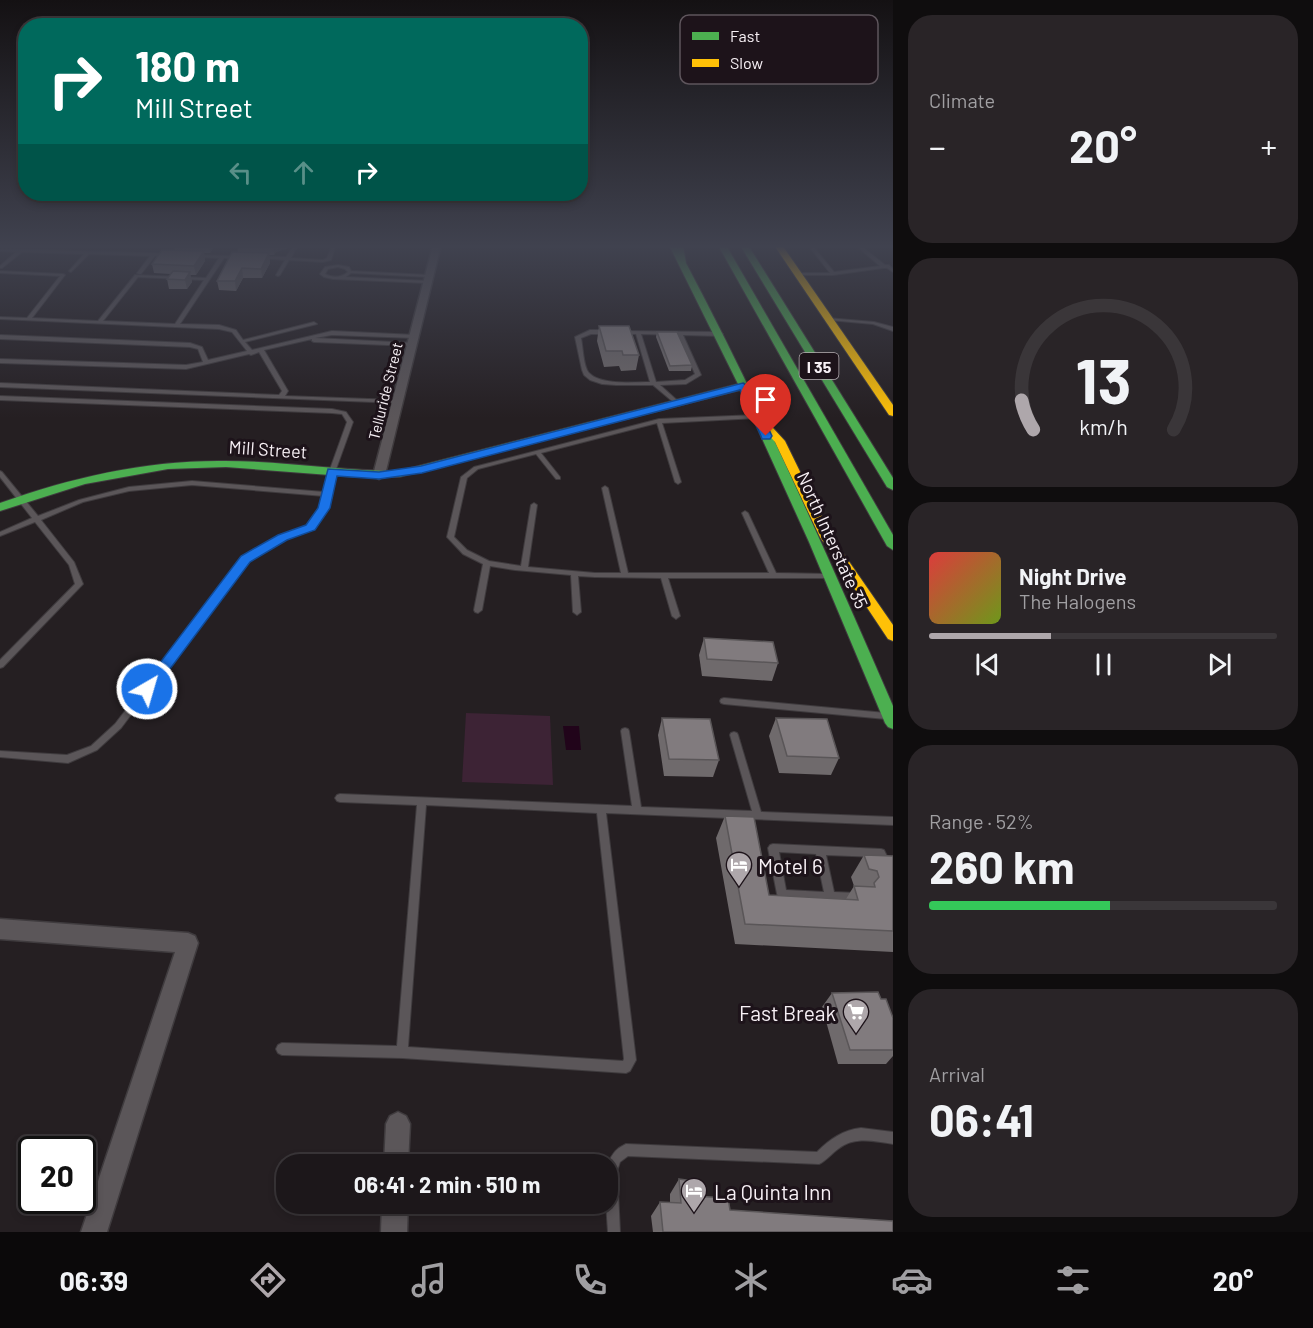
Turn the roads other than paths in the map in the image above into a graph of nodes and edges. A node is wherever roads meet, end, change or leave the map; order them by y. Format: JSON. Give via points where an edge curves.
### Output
{"nodes":[{"id":1,"x":41,"y":302,"type":"edge"},
{"id":2,"x":115,"y":302,"type":"edge"},
{"id":3,"x":191,"y":302,"type":"edge"},
{"id":4,"x":422,"y":302,"type":"edge"},
{"id":5,"x":704,"y":302,"type":"edge"},
{"id":6,"x":755,"y":302,"type":"edge"},
{"id":7,"x":779,"y":302,"type":"edge"},
{"id":8,"x":816,"y":302,"type":"edge"},
{"id":9,"x":0,"y":318,"type":"edge"},
{"id":10,"x":28,"y":319,"type":"junction"},
{"id":11,"x":827,"y":319,"type":"junction"},
{"id":12,"x":100,"y":321,"type":"junction"},
{"id":13,"x":177,"y":324,"type":"junction"},
{"id":14,"x":314,"y":324,"type":"dead end"},
{"id":15,"x":893,"y":329,"type":"edge"},
{"id":16,"x":361,"y":333,"type":"junction"},
{"id":17,"x":638,"y":333,"type":"junction"},
{"id":18,"x":680,"y":333,"type":"junction"},
{"id":19,"x":720,"y":334,"type":"junction"},
{"id":20,"x":0,"y":337,"type":"edge"},
{"id":21,"x":303,"y":340,"type":"junction"},
{"id":22,"x":413,"y":340,"type":"junction"},
{"id":23,"x":244,"y":341,"type":"junction"},
{"id":24,"x":358,"y":342,"type":"junction"},
{"id":25,"x":261,"y":350,"type":"junction"},
{"id":26,"x":251,"y":352,"type":"junction"},
{"id":27,"x":0,"y":361,"type":"edge"},
{"id":28,"x":206,"y":363,"type":"junction"},
{"id":29,"x":653,"y":382,"type":"junction"},
{"id":30,"x":0,"y":385,"type":"edge"},
{"id":31,"x":743,"y":386,"type":"junction"},
{"id":32,"x":281,"y":397,"type":"junction"},
{"id":33,"x":0,"y":398,"type":"edge"},
{"id":34,"x":397,"y":402,"type":"junction"},
{"id":35,"x":678,"y":404,"type":"junction"},
{"id":36,"x":893,"y":413,"type":"edge"},
{"id":37,"x":757,"y":417,"type":"junction"},
{"id":38,"x":659,"y":421,"type":"junction"},
{"id":39,"x":538,"y":453,"type":"junction"},
{"id":40,"x":332,"y":472,"type":"junction"},
{"id":41,"x":0,"y":473,"type":"edge"},
{"id":42,"x":379,"y":475,"type":"junction"},
{"id":43,"x":558,"y":478,"type":"dead end"},
{"id":44,"x":678,"y":482,"type":"dead end"},
{"id":45,"x":893,"y":487,"type":"edge"},
{"id":46,"x":605,"y":488,"type":"dead end"},
{"id":47,"x":327,"y":494,"type":"junction"},
{"id":48,"x":20,"y":499,"type":"junction"},
{"id":49,"x":534,"y":505,"type":"dead end"},
{"id":50,"x":0,"y":507,"type":"edge"},
{"id":51,"x":746,"y":513,"type":"dead end"},
{"id":52,"x":35,"y":518,"type":"junction"},
{"id":53,"x":0,"y":534,"type":"edge"},
{"id":54,"x":893,"y":546,"type":"edge"},
{"id":55,"x":487,"y":562,"type":"junction"},
{"id":56,"x":525,"y":568,"type":"junction"},
{"id":57,"x":574,"y":573,"type":"junction"},
{"id":58,"x":625,"y":575,"type":"junction"},
{"id":59,"x":664,"y":575,"type":"junction"},
{"id":60,"x":773,"y":575,"type":"junction"},
{"id":61,"x":830,"y":576,"type":"junction"},
{"id":62,"x":478,"y":610,"type":"dead end"},
{"id":63,"x":576,"y":612,"type":"dead end"},
{"id":64,"x":676,"y":616,"type":"dead end"},
{"id":65,"x":893,"y":636,"type":"edge"},
{"id":66,"x":0,"y":665,"type":"edge"},
{"id":67,"x":724,"y":701,"type":"dead end"},
{"id":68,"x":892,"y":719,"type":"edge"},
{"id":69,"x":626,"y":731,"type":"dead end"},
{"id":70,"x":734,"y":735,"type":"dead end"},
{"id":71,"x":0,"y":754,"type":"edge"},
{"id":72,"x":340,"y":798,"type":"dead end"},
{"id":73,"x":422,"y":802,"type":"junction"},
{"id":74,"x":601,"y":809,"type":"junction"},
{"id":75,"x":637,"y":811,"type":"junction"},
{"id":76,"x":758,"y":816,"type":"junction"},
{"id":77,"x":893,"y":821,"type":"edge"},
{"id":78,"x":820,"y":850,"type":"junction"},
{"id":79,"x":893,"y":879,"type":"edge"},
{"id":80,"x":830,"y":896,"type":"junction"},
{"id":81,"x":858,"y":898,"type":"edge"},
{"id":82,"x":0,"y":929,"type":"edge"},
{"id":83,"x":282,"y":1049,"type":"dead end"},
{"id":84,"x":402,"y":1052,"type":"junction"},
{"id":85,"x":398,"y":1124,"type":"dead end"},
{"id":86,"x":893,"y":1138,"type":"edge"},
{"id":87,"x":396,"y":1154,"type":"edge"},
{"id":88,"x":395,"y":1214,"type":"edge"},
{"id":89,"x":94,"y":1232,"type":"edge"},
{"id":90,"x":394,"y":1232,"type":"edge"},
{"id":91,"x":614,"y":1232,"type":"edge"}],
"edges":[{"from":1,"to":10,"type":"lane"},
{"from":2,"to":12,"type":"lane"},
{"from":3,"to":13,"type":"lane"},
{"from":4,"to":22,"type":"street","name":"Telluride Street"},
{"from":5,"to":19,"type":"main road","name":"North Interstate 35"},
{"from":6,"to":54,"type":"main road","number":"I 35"},
{"from":7,"to":45,"type":"main road","number":"I 35"},
{"from":8,"to":11,"type":"main road"},
{"from":9,"to":10,"type":"lane"},
{"from":10,"to":12,"type":"lane"},
{"from":11,"to":15,"type":"lane"},
{"from":11,"to":36,"type":"main road"},
{"from":12,"to":13,"type":"lane"},
{"from":13,"to":23,"type":"lane","via":[[219,327],[234,331]]},
{"from":14,"to":23,"type":"lane"},
{"from":16,"to":21,"type":"lane","via":[[332,333]]},
{"from":16,"to":22,"type":"lane"},
{"from":16,"to":24,"type":"lane"},
{"from":17,"to":18,"type":"lane"},
{"from":17,"to":29,"type":"lane"},
{"from":17,"to":29,"type":"lane","via":[[590,332],[578,337],[587,375],[594,382],[609,384]]},
{"from":18,"to":19,"type":"lane"},
{"from":18,"to":29,"type":"lane","via":[[698,375],[686,382]]},
{"from":19,"to":31,"type":"main road","name":"North Interstate 35"},
{"from":20,"to":28,"type":"lane","via":[[190,345],[200,348]]},
{"from":21,"to":24,"type":"lane"},
{"from":21,"to":25,"type":"lane"},
{"from":22,"to":24,"type":"lane"},
{"from":22,"to":34,"type":"street","name":"Telluride Street"},
{"from":23,"to":26,"type":"lane"},
{"from":25,"to":26,"type":"lane"},
{"from":25,"to":32,"type":"lane","via":[[285,391]]},
{"from":26,"to":28,"type":"lane"},
{"from":27,"to":28,"type":"lane","via":[[169,368]]},
{"from":29,"to":35,"type":"lane"},
{"from":30,"to":32,"type":"lane"},
{"from":31,"to":35,"type":"main road","name":"Mill Street"},
{"from":31,"to":37,"type":"main road","name":"North Interstate 35"},
{"from":32,"to":34,"type":"lane"},
{"from":33,"to":40,"type":"lane","via":[[338,412],[348,416],[350,422]]},
{"from":34,"to":42,"type":"street","name":"Telluride Street"},
{"from":35,"to":42,"type":"main road","name":"Mill Street","via":[[422,469]]},
{"from":37,"to":38,"type":"lane"},
{"from":37,"to":61,"type":"main road","name":"North Interstate 35"},
{"from":37,"to":65,"type":"main road","via":[[780,441],[826,537]]},
{"from":38,"to":39,"type":"lane"},
{"from":38,"to":44,"type":"lane"},
{"from":39,"to":43,"type":"lane"},
{"from":39,"to":55,"type":"lane","via":[[476,468],[464,477],[450,537],[465,552]]},
{"from":40,"to":42,"type":"main road","name":"Mill Street"},
{"from":40,"to":47,"type":"lane"},
{"from":40,"to":48,"type":"main road","name":"Mill Street","via":[[182,464],[87,479]]},
{"from":41,"to":48,"type":"lane"},
{"from":46,"to":58,"type":"lane"},
{"from":47,"to":52,"type":"lane","via":[[192,483],[129,489]]},
{"from":47,"to":71,"type":"lane","via":[[324,508],[310,528],[245,559],[118,726],[94,748],[68,759]]},
{"from":48,"to":50,"type":"main road","name":"Mill Street"},
{"from":48,"to":52,"type":"lane"},
{"from":49,"to":56,"type":"lane"},
{"from":51,"to":60,"type":"lane"},
{"from":52,"to":53,"type":"lane"},
{"from":52,"to":66,"type":"lane","via":[[72,564],[79,584]]},
{"from":55,"to":56,"type":"lane"},
{"from":55,"to":62,"type":"lane"},
{"from":56,"to":57,"type":"lane"},
{"from":57,"to":58,"type":"lane"},
{"from":57,"to":63,"type":"lane"},
{"from":58,"to":59,"type":"lane"},
{"from":59,"to":60,"type":"lane"},
{"from":59,"to":64,"type":"lane"},
{"from":60,"to":61,"type":"lane"},
{"from":61,"to":68,"type":"main road","name":"North Interstate 35"},
{"from":67,"to":68,"type":"lane"},
{"from":69,"to":75,"type":"lane"},
{"from":70,"to":76,"type":"lane"},
{"from":72,"to":73,"type":"lane"},
{"from":73,"to":74,"type":"lane"},
{"from":73,"to":84,"type":"lane"},
{"from":74,"to":75,"type":"lane"},
{"from":74,"to":84,"type":"lane","via":[[630,1060],[626,1067]]},
{"from":75,"to":76,"type":"lane"},
{"from":76,"to":77,"type":"lane"},
{"from":78,"to":79,"type":"lane","via":[[881,853]]},
{"from":78,"to":80,"type":"lane"},
{"from":78,"to":80,"type":"lane","via":[[773,848],[782,894]]},
{"from":80,"to":81,"type":"lane"},
{"from":82,"to":89,"type":"street","via":[[188,943]]},
{"from":83,"to":84,"type":"lane"},
{"from":85,"to":87,"type":"street"},
{"from":86,"to":91,"type":"lane","via":[[860,1133],[835,1141],[819,1158],[626,1150],[616,1158],[611,1171]]},
{"from":88,"to":90,"type":"street"}]}
